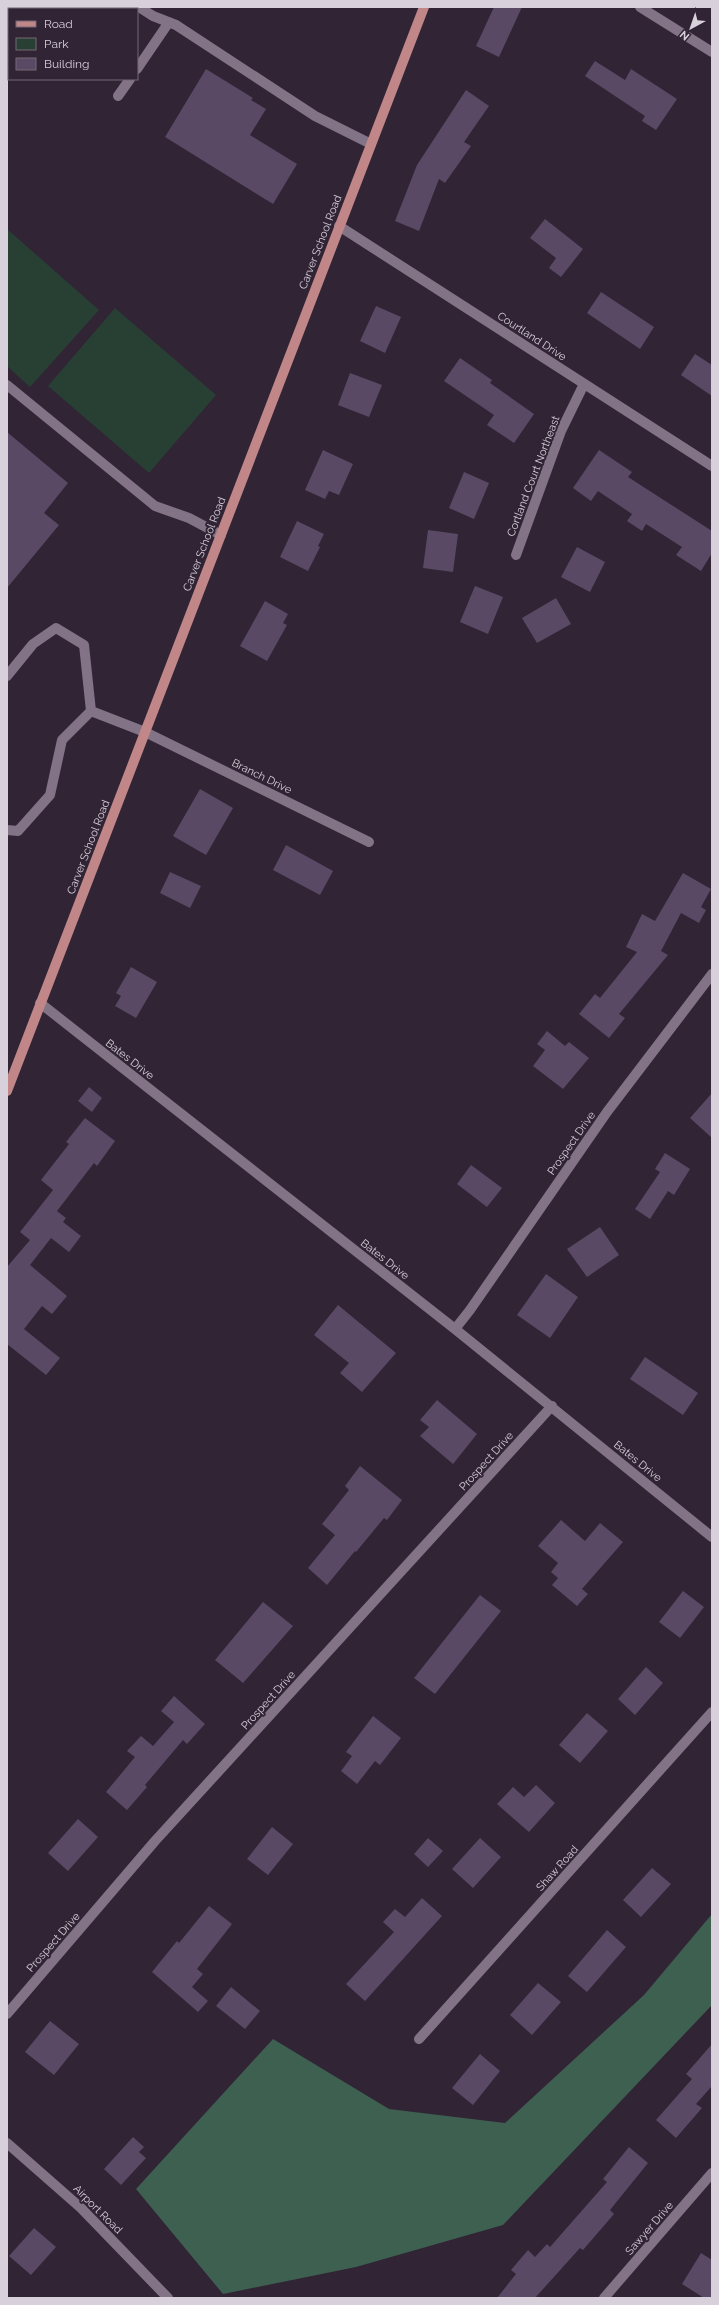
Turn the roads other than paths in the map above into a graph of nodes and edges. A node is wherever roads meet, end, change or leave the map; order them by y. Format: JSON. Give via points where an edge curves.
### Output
{"nodes":[{"id":1,"x":139,"y":7,"type":"edge"},
{"id":2,"x":424,"y":7,"type":"edge"},
{"id":3,"x":640,"y":7,"type":"edge"},
{"id":4,"x":169,"y":22,"type":"junction"},
{"id":5,"x":712,"y":52,"type":"edge"},
{"id":6,"x":138,"y":68,"type":"edge"},
{"id":7,"x":129,"y":80,"type":"edge"},
{"id":8,"x":118,"y":96,"type":"dead end"},
{"id":9,"x":371,"y":144,"type":"junction"},
{"id":10,"x":339,"y":226,"type":"junction"},
{"id":11,"x":584,"y":384,"type":"junction"},
{"id":12,"x":7,"y":385,"type":"edge"},
{"id":13,"x":712,"y":466,"type":"edge"},
{"id":14,"x":221,"y":535,"type":"junction"},
{"id":15,"x":516,"y":555,"type":"dead end"},
{"id":16,"x":7,"y":676,"type":"edge"},
{"id":17,"x":91,"y":711,"type":"junction"},
{"id":18,"x":145,"y":732,"type":"junction"},
{"id":19,"x":7,"y":830,"type":"edge"},
{"id":20,"x":369,"y":842,"type":"dead end"},
{"id":21,"x":712,"y":974,"type":"edge"},
{"id":22,"x":40,"y":1003,"type":"junction"},
{"id":23,"x":7,"y":1091,"type":"edge"},
{"id":24,"x":455,"y":1329,"type":"junction"},
{"id":25,"x":552,"y":1406,"type":"junction"},
{"id":26,"x":712,"y":1537,"type":"edge"},
{"id":27,"x":712,"y":1712,"type":"edge"},
{"id":28,"x":7,"y":2014,"type":"edge"},
{"id":29,"x":419,"y":2040,"type":"dead end"},
{"id":30,"x":7,"y":2143,"type":"edge"},
{"id":31,"x":712,"y":2173,"type":"edge"},
{"id":32,"x":168,"y":2298,"type":"edge"},
{"id":33,"x":604,"y":2298,"type":"edge"}],
"edges":[{"from":1,"to":4,"type":"street"},
{"from":2,"to":9,"type":"main road","name":"Carver School Road"},
{"from":3,"to":5,"type":"street"},
{"from":4,"to":6,"type":"street"},
{"from":4,"to":9,"type":"street","via":[[315,116]]},
{"from":7,"to":8,"type":"street"},
{"from":9,"to":10,"type":"main road","name":"Carver School Road"},
{"from":10,"to":11,"type":"street","name":"Courtland Drive"},
{"from":10,"to":14,"type":"main road","name":"Carver School Road"},
{"from":11,"to":13,"type":"street","name":"Courtland Drive"},
{"from":11,"to":15,"type":"street","name":"Cortland Court Northeast","via":[[561,431]]},
{"from":12,"to":14,"type":"street","via":[[155,506],[189,518]]},
{"from":14,"to":18,"type":"main road","name":"Carver School Road"},
{"from":16,"to":17,"type":"street","via":[[33,644],[56,628],[84,645]]},
{"from":17,"to":18,"type":"street","name":"Branch Drive"},
{"from":17,"to":19,"type":"street","via":[[62,740],[50,795],[18,831]]},
{"from":18,"to":20,"type":"street","name":"Branch Drive"},
{"from":18,"to":22,"type":"main road","name":"Carver School Road"},
{"from":21,"to":24,"type":"street","name":"Prospect Drive","via":[[607,1112]]},
{"from":22,"to":23,"type":"main road","name":"Carver School Road"},
{"from":22,"to":24,"type":"street","name":"Bates Drive"},
{"from":24,"to":25,"type":"street","name":"Bates Drive"},
{"from":25,"to":26,"type":"street","name":"Bates Drive"},
{"from":25,"to":28,"type":"street","name":"Prospect Drive","via":[[155,1841]]},
{"from":27,"to":29,"type":"street","name":"Shaw Road"},
{"from":30,"to":32,"type":"street","name":"Airport Road","via":[[81,2208]]},
{"from":31,"to":33,"type":"street","name":"Sawyer Drive"}]}
